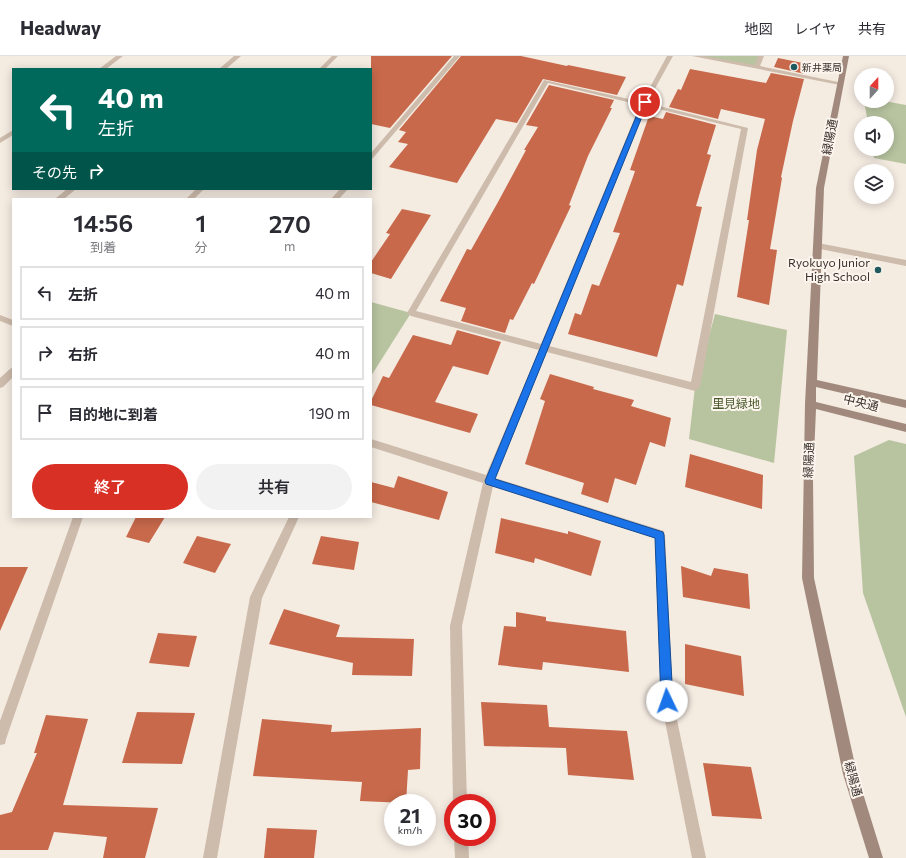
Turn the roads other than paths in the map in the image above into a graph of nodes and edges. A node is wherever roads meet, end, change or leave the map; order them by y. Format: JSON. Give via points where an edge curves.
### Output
{"nodes":[{"id":1,"x":120,"y":56,"type":"edge"},
{"id":2,"x":238,"y":56,"type":"edge"},
{"id":3,"x":335,"y":56,"type":"edge"},
{"id":4,"x":457,"y":56,"type":"edge"},
{"id":5,"x":670,"y":56,"type":"edge"},
{"id":6,"x":695,"y":56,"type":"edge"},
{"id":7,"x":761,"y":56,"type":"edge"},
{"id":8,"x":846,"y":56,"type":"edge"},
{"id":9,"x":103,"y":68,"type":"edge"},
{"id":10,"x":223,"y":68,"type":"edge"},
{"id":11,"x":323,"y":68,"type":"edge"},
{"id":12,"x":757,"y":68,"type":"junction"},
{"id":13,"x":840,"y":83,"type":"junction"},
{"id":14,"x":644,"y":104,"type":"junction"},
{"id":15,"x":12,"y":133,"type":"edge"},
{"id":16,"x":0,"y":141,"type":"edge"},
{"id":17,"x":372,"y":156,"type":"edge"},
{"id":18,"x":71,"y":190,"type":"edge"},
{"id":19,"x":199,"y":190,"type":"edge"},
{"id":20,"x":343,"y":190,"type":"edge"},
{"id":21,"x":60,"y":198,"type":"edge"},
{"id":22,"x":191,"y":198,"type":"edge"},
{"id":23,"x":336,"y":198,"type":"edge"},
{"id":24,"x":818,"y":246,"type":"junction"},
{"id":25,"x":906,"y":263,"type":"edge"},
{"id":26,"x":0,"y":318,"type":"edge"},
{"id":27,"x":12,"y":323,"type":"edge"},
{"id":28,"x":544,"y":347,"type":"junction"},
{"id":29,"x":12,"y":372,"type":"edge"},
{"id":30,"x":811,"y":382,"type":"junction"},
{"id":31,"x":0,"y":384,"type":"edge"},
{"id":32,"x":810,"y":404,"type":"junction"},
{"id":33,"x":906,"y":404,"type":"edge"},
{"id":34,"x":906,"y":428,"type":"edge"},
{"id":35,"x":372,"y":443,"type":"edge"},
{"id":36,"x":489,"y":481,"type":"junction"},
{"id":37,"x":78,"y":518,"type":"edge"},
{"id":38,"x":294,"y":518,"type":"edge"},
{"id":39,"x":1,"y":736,"type":"edge"},
{"id":40,"x":460,"y":794,"type":"edge"},
{"id":41,"x":461,"y":846,"type":"edge"},
{"id":42,"x":210,"y":858,"type":"edge"},
{"id":43,"x":462,"y":858,"type":"edge"},
{"id":44,"x":699,"y":858,"type":"edge"},
{"id":45,"x":876,"y":858,"type":"edge"}],
"edges":[{"from":1,"to":9,"type":"street"},
{"from":2,"to":10,"type":"street"},
{"from":3,"to":11,"type":"street"},
{"from":4,"to":17,"type":"street"},
{"from":5,"to":14,"type":"street"},
{"from":6,"to":12,"type":"street"},
{"from":7,"to":12,"type":"street"},
{"from":8,"to":13,"type":"street","name":"緑陽通"},
{"from":12,"to":13,"type":"street"},
{"from":13,"to":24,"type":"street","name":"緑陽通","via":[[820,188]]},
{"from":14,"to":28,"type":"street"},
{"from":14,"to":28,"type":"street","via":[[546,81],[411,313]]},
{"from":14,"to":28,"type":"street","via":[[745,128],[695,387]]},
{"from":15,"to":16,"type":"street"},
{"from":18,"to":21,"type":"street"},
{"from":19,"to":22,"type":"street"},
{"from":20,"to":23,"type":"street"},
{"from":24,"to":25,"type":"street"},
{"from":24,"to":30,"type":"street","name":"緑陽通"},
{"from":26,"to":27,"type":"street"},
{"from":28,"to":36,"type":"street"},
{"from":29,"to":31,"type":"street"},
{"from":30,"to":32,"type":"street","name":"緑陽通"},
{"from":30,"to":33,"type":"street","name":"中央通"},
{"from":32,"to":34,"type":"street","name":"中央通"},
{"from":32,"to":45,"type":"street","name":"緑陽通","via":[[808,578],[850,774]]},
{"from":35,"to":36,"type":"street"},
{"from":36,"to":40,"type":"street","via":[[456,626]]},
{"from":36,"to":44,"type":"street","via":[[660,535],[667,701]]},
{"from":37,"to":39,"type":"street"},
{"from":38,"to":42,"type":"street","via":[[256,597]]},
{"from":41,"to":43,"type":"street"}]}
